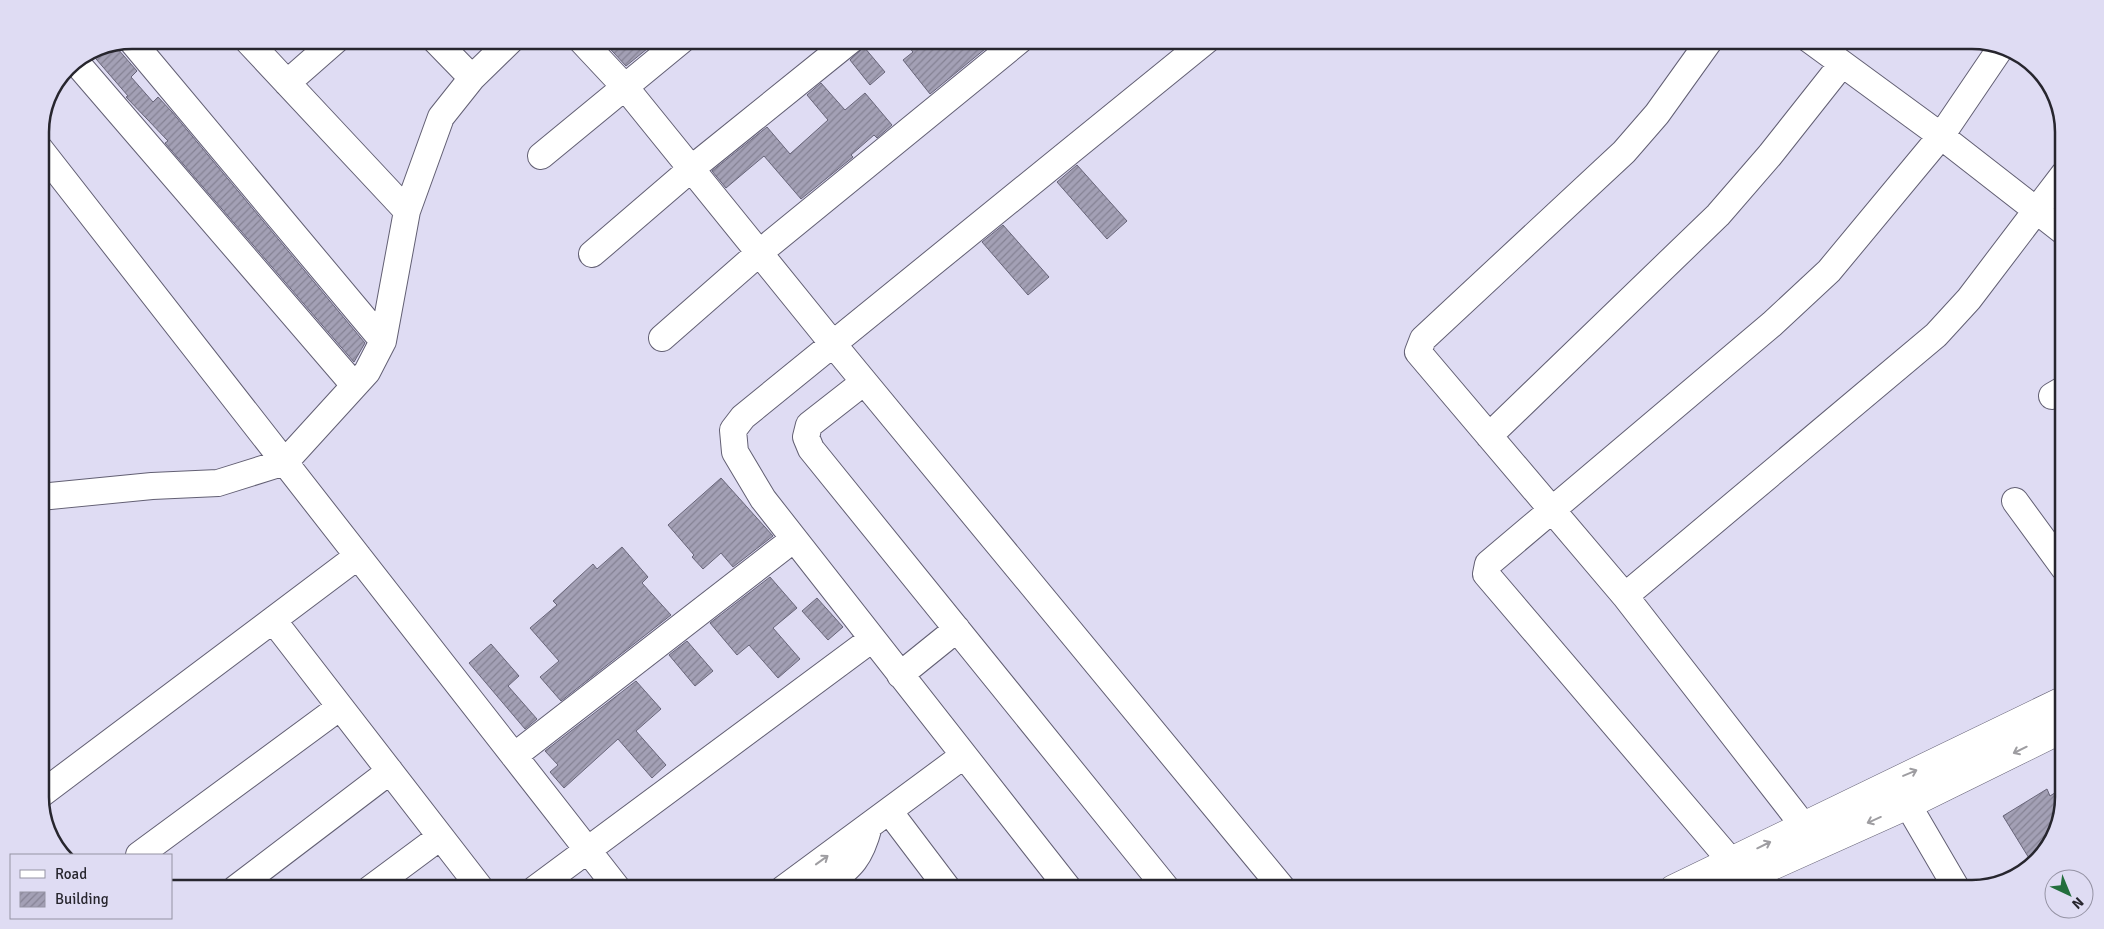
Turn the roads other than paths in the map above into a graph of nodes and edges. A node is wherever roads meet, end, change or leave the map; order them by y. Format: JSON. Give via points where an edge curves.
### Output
{"nodes":[{"id":1,"x":139,"y":49,"type":"edge"},
{"id":2,"x":255,"y":49,"type":"edge"},
{"id":3,"x":326,"y":49,"type":"edge"},
{"id":4,"x":444,"y":49,"type":"edge"},
{"id":5,"x":502,"y":49,"type":"edge"},
{"id":6,"x":589,"y":49,"type":"edge"},
{"id":7,"x":671,"y":49,"type":"edge"},
{"id":8,"x":840,"y":49,"type":"edge"},
{"id":9,"x":1009,"y":49,"type":"edge"},
{"id":10,"x":1196,"y":49,"type":"edge"},
{"id":11,"x":1704,"y":49,"type":"edge"},
{"id":12,"x":1822,"y":49,"type":"edge"},
{"id":13,"x":1997,"y":53,"type":"edge"},
{"id":14,"x":1842,"y":64,"type":"junction"},
{"id":15,"x":80,"y":67,"type":"edge"},
{"id":16,"x":472,"y":78,"type":"junction"},
{"id":17,"x":287,"y":83,"type":"junction"},
{"id":18,"x":624,"y":87,"type":"junction"},
{"id":19,"x":1941,"y":136,"type":"junction"},
{"id":20,"x":541,"y":156,"type":"dead end"},
{"id":21,"x":49,"y":160,"type":"edge"},
{"id":22,"x":691,"y":169,"type":"junction"},
{"id":23,"x":2055,"y":186,"type":"edge"},
{"id":24,"x":2036,"y":210,"type":"junction"},
{"id":25,"x":407,"y":211,"type":"junction"},
{"id":26,"x":2055,"y":225,"type":"edge"},
{"id":27,"x":759,"y":253,"type":"junction"},
{"id":28,"x":592,"y":254,"type":"dead end"},
{"id":29,"x":662,"y":338,"type":"dead end"},
{"id":30,"x":383,"y":341,"type":"junction"},
{"id":31,"x":833,"y":344,"type":"junction"},
{"id":32,"x":864,"y":382,"type":"junction"},
{"id":33,"x":354,"y":385,"type":"junction"},
{"id":34,"x":1489,"y":436,"type":"junction"},
{"id":35,"x":285,"y":462,"type":"junction"},
{"id":36,"x":49,"y":493,"type":"edge"},
{"id":37,"x":2015,"y":501,"type":"dead end"},
{"id":38,"x":1553,"y":510,"type":"junction"},
{"id":39,"x":794,"y":539,"type":"junction"},
{"id":40,"x":358,"y":556,"type":"junction"},
{"id":41,"x":2055,"y":556,"type":"edge"},
{"id":42,"x":1625,"y":596,"type":"junction"},
{"id":43,"x":273,"y":620,"type":"junction"},
{"id":44,"x":957,"y":629,"type":"junction"},
{"id":45,"x":872,"y":639,"type":"junction"},
{"id":46,"x":900,"y":675,"type":"junction"},
{"id":47,"x":2055,"y":704,"type":"edge"},
{"id":48,"x":340,"y":707,"type":"junction"},
{"id":49,"x":2055,"y":732,"type":"edge"},
{"id":50,"x":514,"y":756,"type":"junction"},
{"id":51,"x":964,"y":756,"type":"junction"},
{"id":52,"x":390,"y":771,"type":"junction"},
{"id":53,"x":49,"y":788,"type":"edge"},
{"id":54,"x":1908,"y":805,"type":"junction"},
{"id":55,"x":879,"y":818,"type":"junction"},
{"id":56,"x":1803,"y":825,"type":"junction"},
{"id":57,"x":440,"y":836,"type":"junction"},
{"id":58,"x":587,"y":849,"type":"junction"},
{"id":59,"x":141,"y":854,"type":"edge"},
{"id":60,"x":1730,"y":860,"type":"junction"},
{"id":61,"x":247,"y":880,"type":"edge"},
{"id":62,"x":382,"y":880,"type":"edge"},
{"id":63,"x":474,"y":880,"type":"edge"},
{"id":64,"x":547,"y":880,"type":"edge"},
{"id":65,"x":611,"y":880,"type":"edge"},
{"id":66,"x":795,"y":880,"type":"edge"},
{"id":67,"x":834,"y":880,"type":"edge"},
{"id":68,"x":939,"y":880,"type":"edge"},
{"id":69,"x":1062,"y":880,"type":"edge"},
{"id":70,"x":1160,"y":880,"type":"edge"},
{"id":71,"x":1276,"y":880,"type":"edge"},
{"id":72,"x":1691,"y":880,"type":"edge"},
{"id":73,"x":1762,"y":880,"type":"edge"},
{"id":74,"x":1952,"y":880,"type":"edge"}],
"edges":[{"from":1,"to":30,"type":"street"},
{"from":2,"to":17,"type":"street"},
{"from":3,"to":17,"type":"street"},
{"from":4,"to":16,"type":"street"},
{"from":5,"to":16,"type":"street"},
{"from":6,"to":18,"type":"street"},
{"from":7,"to":18,"type":"street"},
{"from":8,"to":22,"type":"street"},
{"from":9,"to":27,"type":"street"},
{"from":10,"to":31,"type":"street"},
{"from":11,"to":34,"type":"street","via":[[1657,114],[1624,152],[1419,346],[1418,352]]},
{"from":12,"to":14,"type":"street"},
{"from":13,"to":19,"type":"street"},
{"from":14,"to":19,"type":"street"},
{"from":14,"to":34,"type":"street","via":[[1718,215]]},
{"from":15,"to":33,"type":"street"},
{"from":16,"to":25,"type":"street","via":[[441,117]]},
{"from":17,"to":25,"type":"street"},
{"from":18,"to":20,"type":"street"},
{"from":18,"to":22,"type":"street"},
{"from":19,"to":24,"type":"street"},
{"from":19,"to":38,"type":"street","via":[[1829,271],[1772,324]]},
{"from":21,"to":35,"type":"street"},
{"from":22,"to":27,"type":"street"},
{"from":22,"to":28,"type":"street"},
{"from":23,"to":24,"type":"street"},
{"from":24,"to":26,"type":"street"},
{"from":24,"to":42,"type":"street","via":[[1970,299],[1936,335]]},
{"from":25,"to":30,"type":"street"},
{"from":27,"to":29,"type":"street"},
{"from":27,"to":31,"type":"street"},
{"from":30,"to":33,"type":"street","via":[[367,372]]},
{"from":31,"to":32,"type":"street"},
{"from":31,"to":39,"type":"street","via":[[743,418],[733,430],[735,452],[763,499]]},
{"from":32,"to":44,"type":"street","via":[[809,425],[806,437],[811,449]]},
{"from":32,"to":71,"type":"street"},
{"from":33,"to":35,"type":"street"},
{"from":34,"to":38,"type":"street"},
{"from":35,"to":36,"type":"street","via":[[218,483]]},
{"from":35,"to":40,"type":"street"},
{"from":37,"to":41,"type":"street"},
{"from":38,"to":42,"type":"street"},
{"from":38,"to":60,"type":"street","via":[[1488,564],[1486,574]]},
{"from":39,"to":45,"type":"street"},
{"from":39,"to":50,"type":"street"},
{"from":40,"to":43,"type":"street"},
{"from":40,"to":50,"type":"street"},
{"from":42,"to":56,"type":"street"},
{"from":43,"to":48,"type":"street"},
{"from":43,"to":53,"type":"street"},
{"from":44,"to":46,"type":"street"},
{"from":44,"to":70,"type":"street"},
{"from":45,"to":46,"type":"street"},
{"from":45,"to":58,"type":"street"},
{"from":46,"to":51,"type":"street"},
{"from":56,"to":47,"type":"main road","one_way":true},
{"from":48,"to":52,"type":"street"},
{"from":48,"to":59,"type":"street"},
{"from":49,"to":54,"type":"main road","one_way":true},
{"from":50,"to":58,"type":"street"},
{"from":51,"to":55,"type":"street"},
{"from":51,"to":69,"type":"street"},
{"from":52,"to":57,"type":"street"},
{"from":52,"to":61,"type":"street"},
{"from":54,"to":73,"type":"main road","one_way":true},
{"from":54,"to":74,"type":"street"},
{"from":66,"to":55,"type":"street","one_way":true},
{"from":55,"to":67,"type":"street","via":[[863,849]]},
{"from":55,"to":68,"type":"street"},
{"from":60,"to":56,"type":"main road","one_way":true},
{"from":57,"to":62,"type":"street"},
{"from":57,"to":63,"type":"street"},
{"from":58,"to":64,"type":"street"},
{"from":58,"to":65,"type":"street"},
{"from":60,"to":72,"type":"main road"}]}
